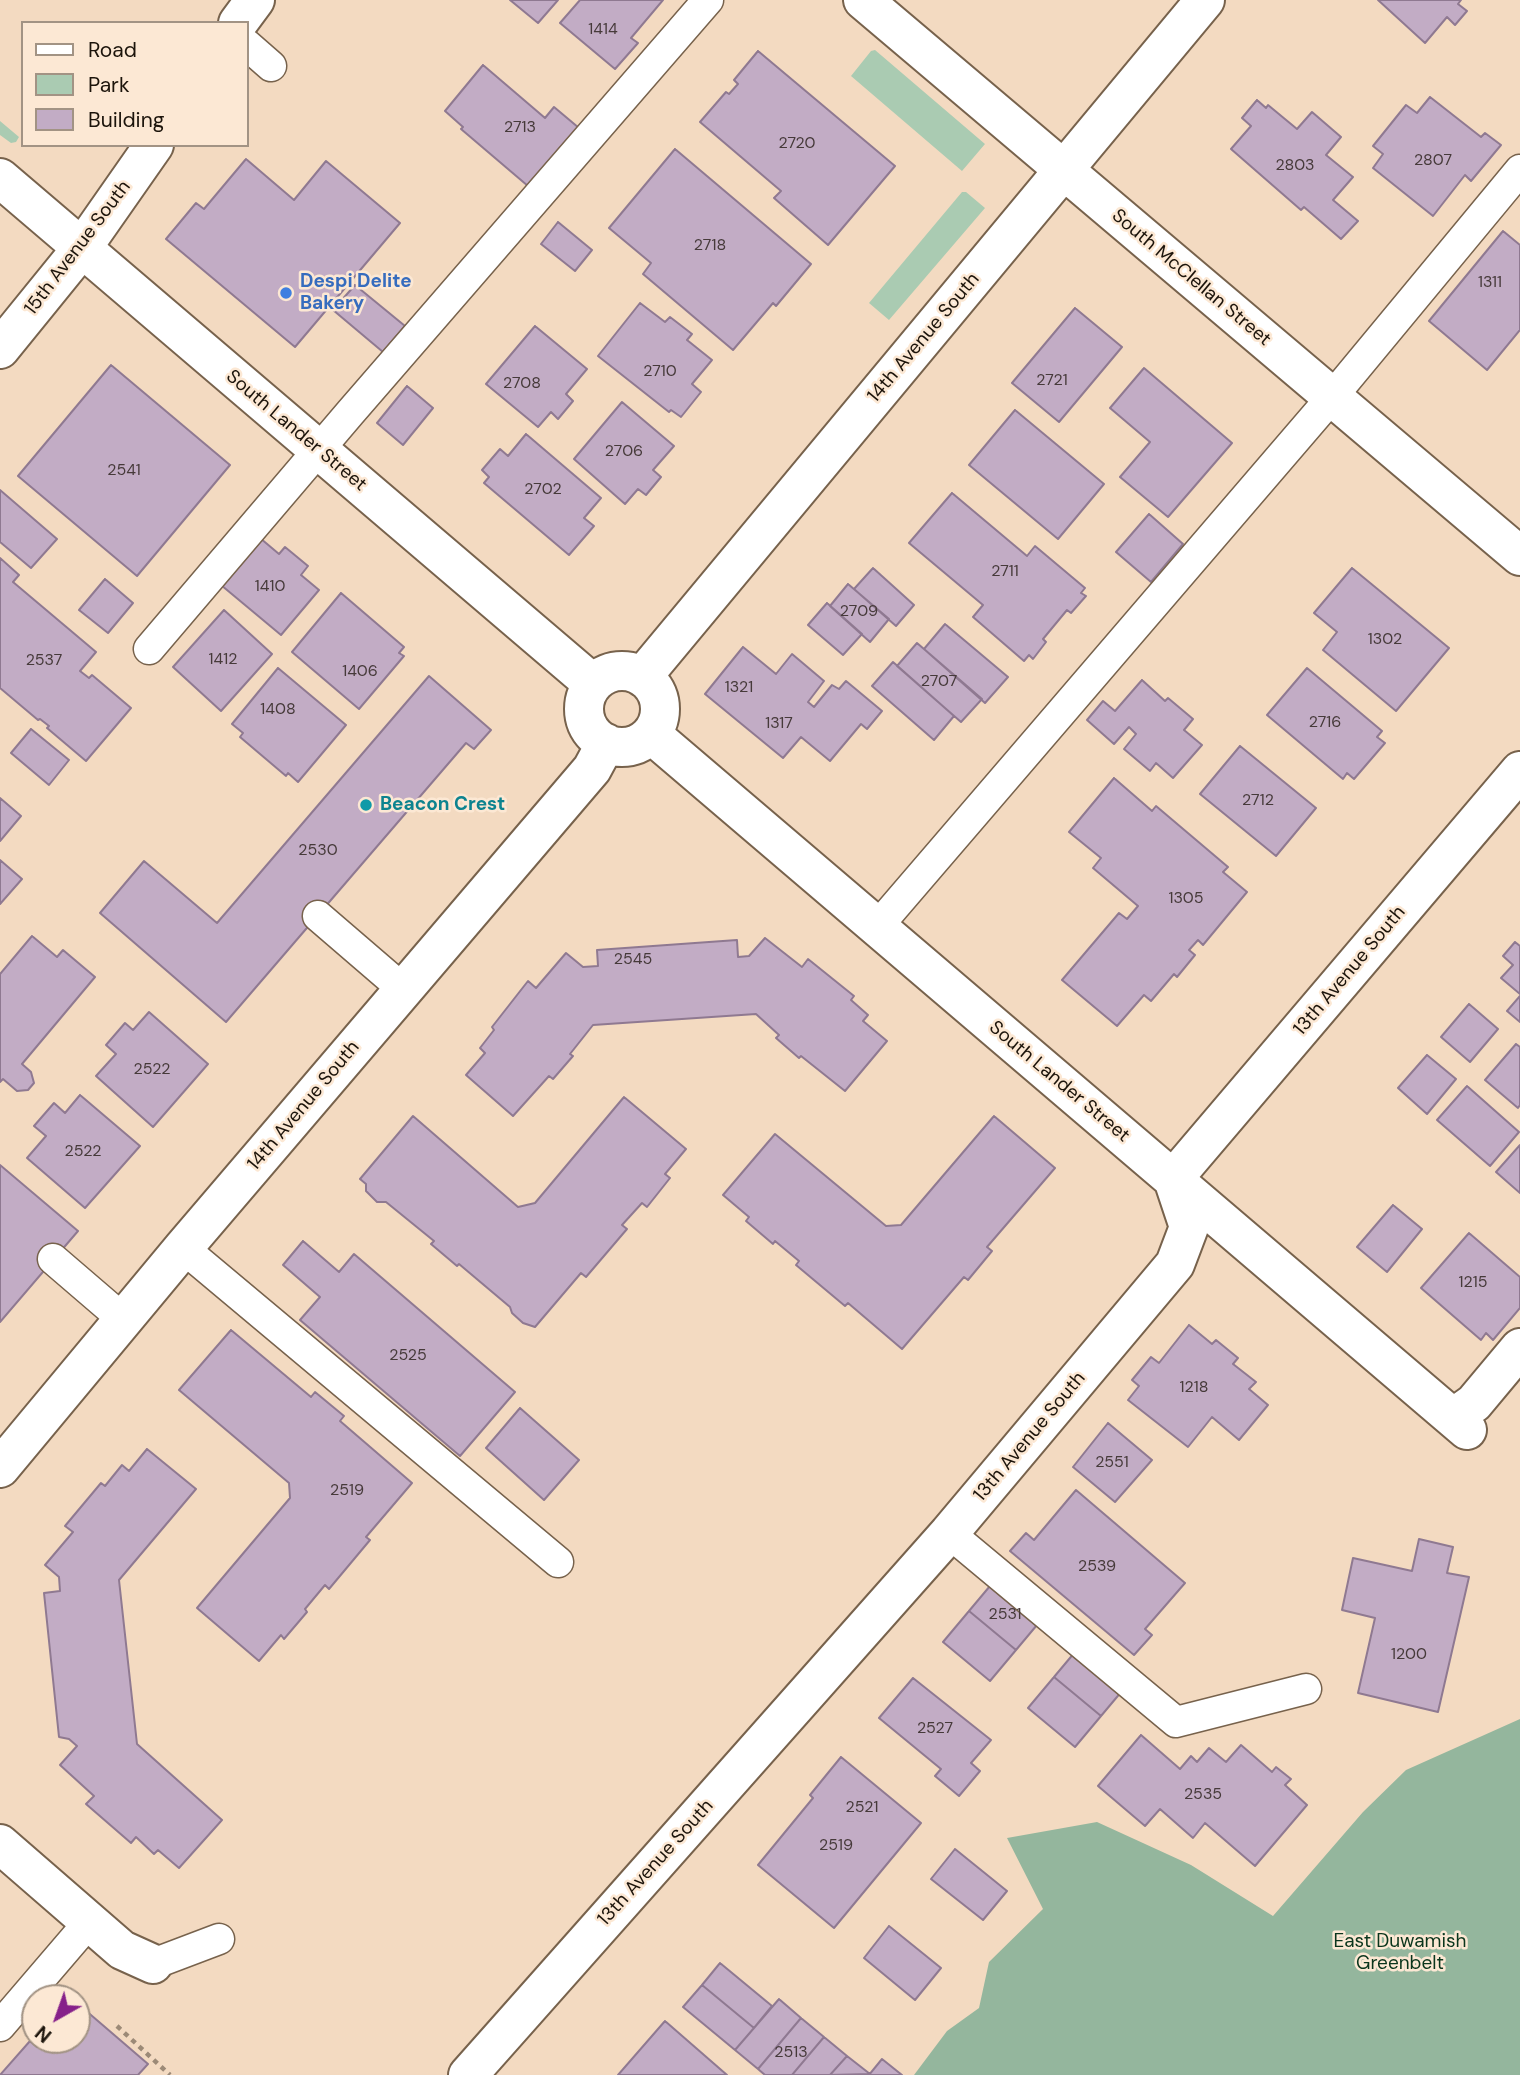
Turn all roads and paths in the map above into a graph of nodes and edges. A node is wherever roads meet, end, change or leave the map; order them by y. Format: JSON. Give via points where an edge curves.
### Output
{"nodes":[{"id":1,"x":255,"y":0,"type":"edge"},
{"id":2,"x":708,"y":0,"type":"edge"},
{"id":3,"x":863,"y":0,"type":"edge"},
{"id":4,"x":1205,"y":0,"type":"edge"},
{"id":5,"x":240,"y":21,"type":"edge"},
{"id":6,"x":248,"y":46,"type":"edge"},
{"id":7,"x":271,"y":66,"type":"dead end"},
{"id":8,"x":152,"y":147,"type":"edge"},
{"id":9,"x":1064,"y":170,"type":"junction"},
{"id":10,"x":1520,"y":170,"type":"edge"},
{"id":11,"x":0,"y":178,"type":"edge"},
{"id":12,"x":82,"y":248,"type":"junction"},
{"id":13,"x":0,"y":349,"type":"edge"},
{"id":14,"x":1332,"y":397,"type":"junction"},
{"id":15,"x":319,"y":450,"type":"junction"},
{"id":16,"x":1520,"y":556,"type":"edge"},
{"id":17,"x":149,"y":649,"type":"dead end"},
{"id":18,"x":642,"y":677,"type":"junction"},
{"id":19,"x":592,"y":683,"type":"junction"},
{"id":20,"x":651,"y":734,"type":"junction"},
{"id":21,"x":606,"y":743,"type":"junction"},
{"id":22,"x":1520,"y":771,"type":"edge"},
{"id":23,"x":318,"y":916,"type":"dead end"},
{"id":24,"x":877,"y":927,"type":"junction"},
{"id":25,"x":404,"y":990,"type":"junction"},
{"id":26,"x":1173,"y":1180,"type":"junction"},
{"id":27,"x":183,"y":1248,"type":"junction"},
{"id":28,"x":53,"y":1259,"type":"dead end"},
{"id":29,"x":124,"y":1320,"type":"junction"},
{"id":30,"x":1520,"y":1348,"type":"edge"},
{"id":31,"x":0,"y":1468,"type":"edge"},
{"id":32,"x":949,"y":1533,"type":"junction"},
{"id":33,"x":558,"y":1562,"type":"dead end"},
{"id":34,"x":1306,"y":1689,"type":"dead end"},
{"id":35,"x":0,"y":1844,"type":"edge"},
{"id":36,"x":90,"y":1921,"type":"junction"},
{"id":37,"x":219,"y":1939,"type":"dead end"},
{"id":38,"x":153,"y":1964,"type":"joint"},
{"id":39,"x":0,"y":2026,"type":"edge"},
{"id":40,"x":117,"y":2026,"type":"dead end"},
{"id":41,"x":170,"y":2075,"type":"edge"},
{"id":42,"x":468,"y":2075,"type":"edge"}],
"edges":[{"from":1,"to":5,"type":"street"},
{"from":2,"to":15,"type":"lane"},
{"from":3,"to":9,"type":"street","name":"South McClellan Street"},
{"from":4,"to":9,"type":"street","name":"14th Avenue South"},
{"from":6,"to":7,"type":"lane"},
{"from":8,"to":12,"type":"street","name":"15th Avenue South"},
{"from":9,"to":14,"type":"street","name":"South McClellan Street"},
{"from":9,"to":18,"type":"street","name":"14th Avenue South"},
{"from":10,"to":14,"type":"lane"},
{"from":11,"to":12,"type":"street","name":"South Lander Street"},
{"from":12,"to":13,"type":"street","name":"15th Avenue South"},
{"from":12,"to":15,"type":"street","name":"South Lander Street"},
{"from":14,"to":16,"type":"street","name":"South McClellan Street"},
{"from":14,"to":24,"type":"lane"},
{"from":15,"to":17,"type":"lane"},
{"from":15,"to":19,"type":"street","name":"South Lander Street"},
{"from":18,"to":19,"type":"street","via":[[619,670]]},
{"from":18,"to":20,"type":"street","via":[[656,691],[660,706]]},
{"from":19,"to":21,"type":"street","via":[[583,711],[597,738]]},
{"from":20,"to":21,"type":"street","via":[[625,747]]},
{"from":20,"to":24,"type":"street","name":"South Lander Street"},
{"from":21,"to":25,"type":"street","name":"14th Avenue South","via":[[592,769]]},
{"from":22,"to":26,"type":"street","name":"13th Avenue South"},
{"from":23,"to":25,"type":"lane"},
{"from":24,"to":26,"type":"street","name":"South Lander Street"},
{"from":25,"to":27,"type":"street","name":"14th Avenue South"},
{"from":26,"to":30,"type":"street","name":"South Lander Street","via":[[1460,1424]]},
{"from":26,"to":32,"type":"street","name":"13th Avenue South","via":[[1189,1227],[1175,1264]]},
{"from":27,"to":29,"type":"street","name":"14th Avenue South"},
{"from":27,"to":33,"type":"lane"},
{"from":28,"to":29,"type":"lane"},
{"from":29,"to":31,"type":"street","name":"14th Avenue South"},
{"from":32,"to":34,"type":"lane","via":[[1176,1722]]},
{"from":32,"to":42,"type":"street","name":"13th Avenue South"},
{"from":35,"to":36,"type":"street"},
{"from":36,"to":38,"type":"street","via":[[122,1950]]},
{"from":36,"to":39,"type":"lane"},
{"from":37,"to":38,"type":"lane"},
{"from":40,"to":41,"type":"path"}]}
